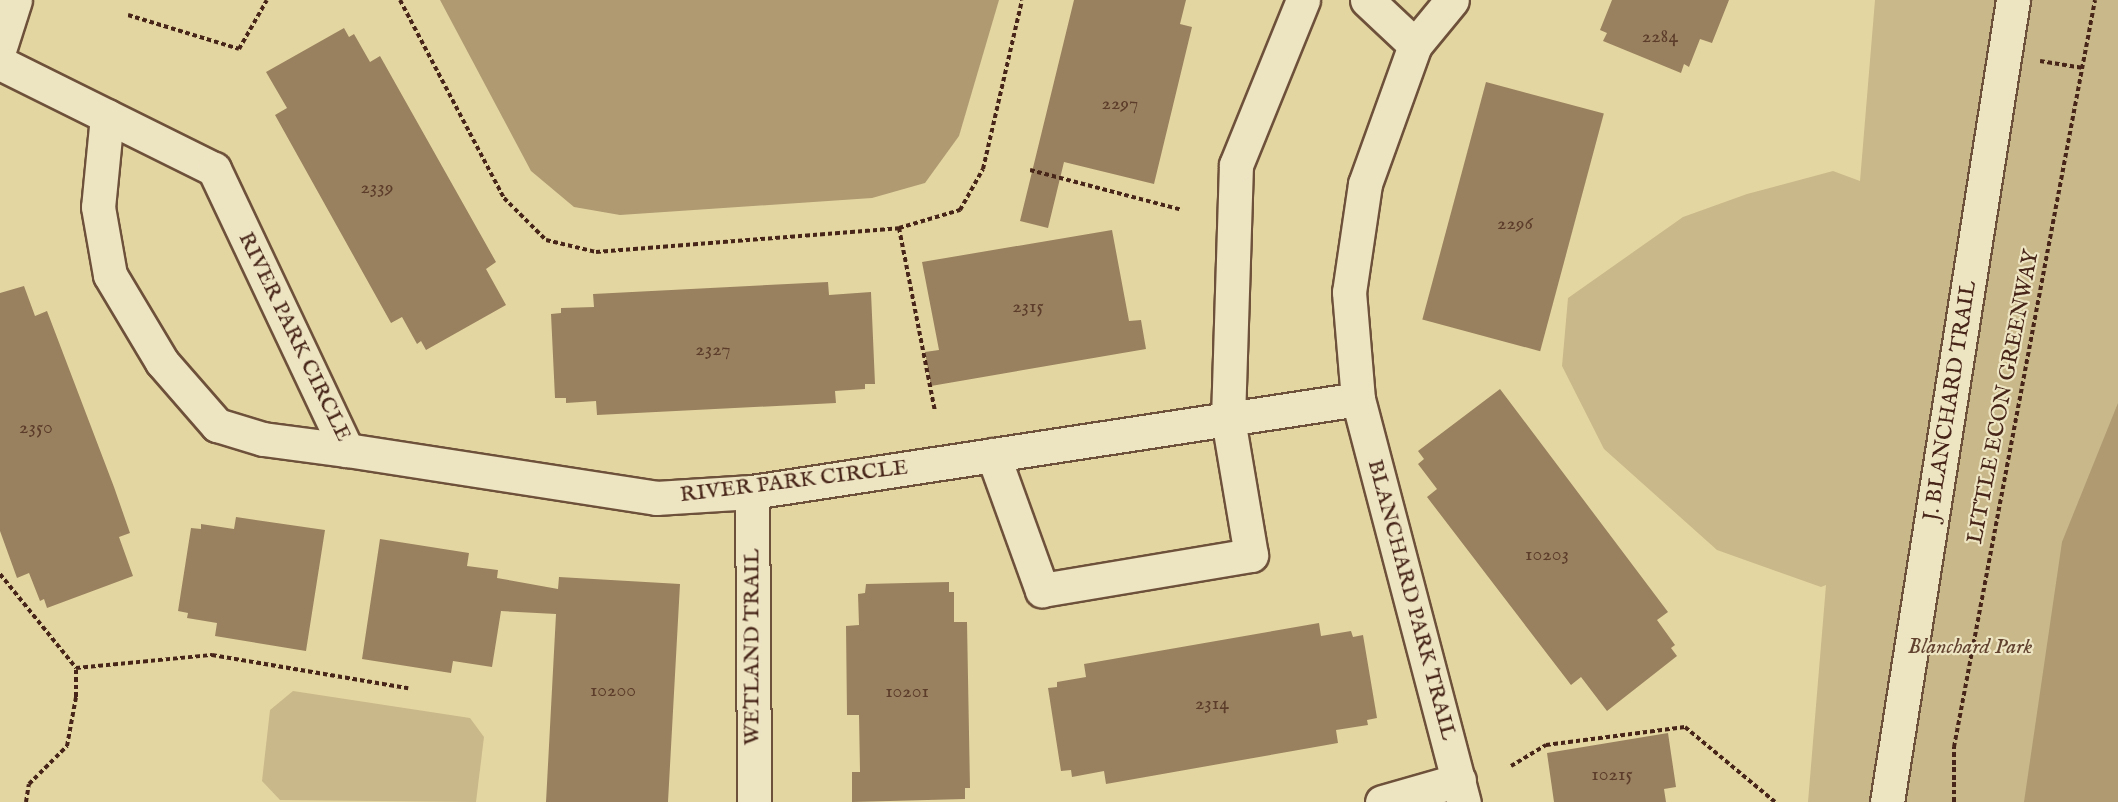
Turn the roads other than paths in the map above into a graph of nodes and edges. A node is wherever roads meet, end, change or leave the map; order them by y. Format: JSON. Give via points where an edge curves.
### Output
{"nodes":[{"id":1,"x":15,"y":0,"type":"edge"},
{"id":2,"x":1303,"y":0,"type":"edge"},
{"id":3,"x":1366,"y":0,"type":"edge"},
{"id":4,"x":1452,"y":0,"type":"edge"},
{"id":5,"x":2013,"y":0,"type":"edge"},
{"id":6,"x":1416,"y":45,"type":"junction"},
{"id":7,"x":0,"y":47,"type":"edge"},
{"id":8,"x":0,"y":63,"type":"edge"},
{"id":9,"x":107,"y":116,"type":"junction"},
{"id":10,"x":1358,"y":399,"type":"junction"},
{"id":11,"x":1228,"y":419,"type":"junction"},
{"id":12,"x":347,"y":450,"type":"junction"},
{"id":13,"x":993,"y":455,"type":"junction"},
{"id":14,"x":752,"y":492,"type":"junction"},
{"id":15,"x":1462,"y":791,"type":"edge"},
{"id":16,"x":754,"y":802,"type":"edge"},
{"id":17,"x":1382,"y":802,"type":"edge"},
{"id":18,"x":1887,"y":802,"type":"edge"}],
"edges":[{"from":1,"to":7,"type":"street"},
{"from":2,"to":11,"type":"street","via":[[1236,165]]},
{"from":3,"to":6,"type":"street"},
{"from":4,"to":6,"type":"street"},
{"from":5,"to":18,"type":"street","name":"J. BLANCHARD TRAIL"},
{"from":6,"to":10,"type":"street","via":[[1365,184],[1349,292]]},
{"from":8,"to":9,"type":"street","name":"RIVER PARK CIRCLE"},
{"from":9,"to":12,"type":"street","name":"RIVER PARK CIRCLE","via":[[214,169]]},
{"from":9,"to":12,"type":"street","via":[[98,207],[110,275],[162,362],[217,425],[263,439]]},
{"from":10,"to":11,"type":"street","name":"RIVER PARK CIRCLE"},
{"from":10,"to":15,"type":"street","name":"BLANCHARD PARK TRAIL"},
{"from":11,"to":13,"type":"street","name":"RIVER PARK CIRCLE"},
{"from":11,"to":13,"type":"street","via":[[1251,555],[1042,590]]},
{"from":12,"to":14,"type":"street","name":"RIVER PARK CIRCLE","via":[[656,498]]},
{"from":13,"to":14,"type":"street","name":"RIVER PARK CIRCLE"},
{"from":14,"to":16,"type":"street","name":"WETLAND TRAIL"},
{"from":15,"to":17,"type":"street"}]}
